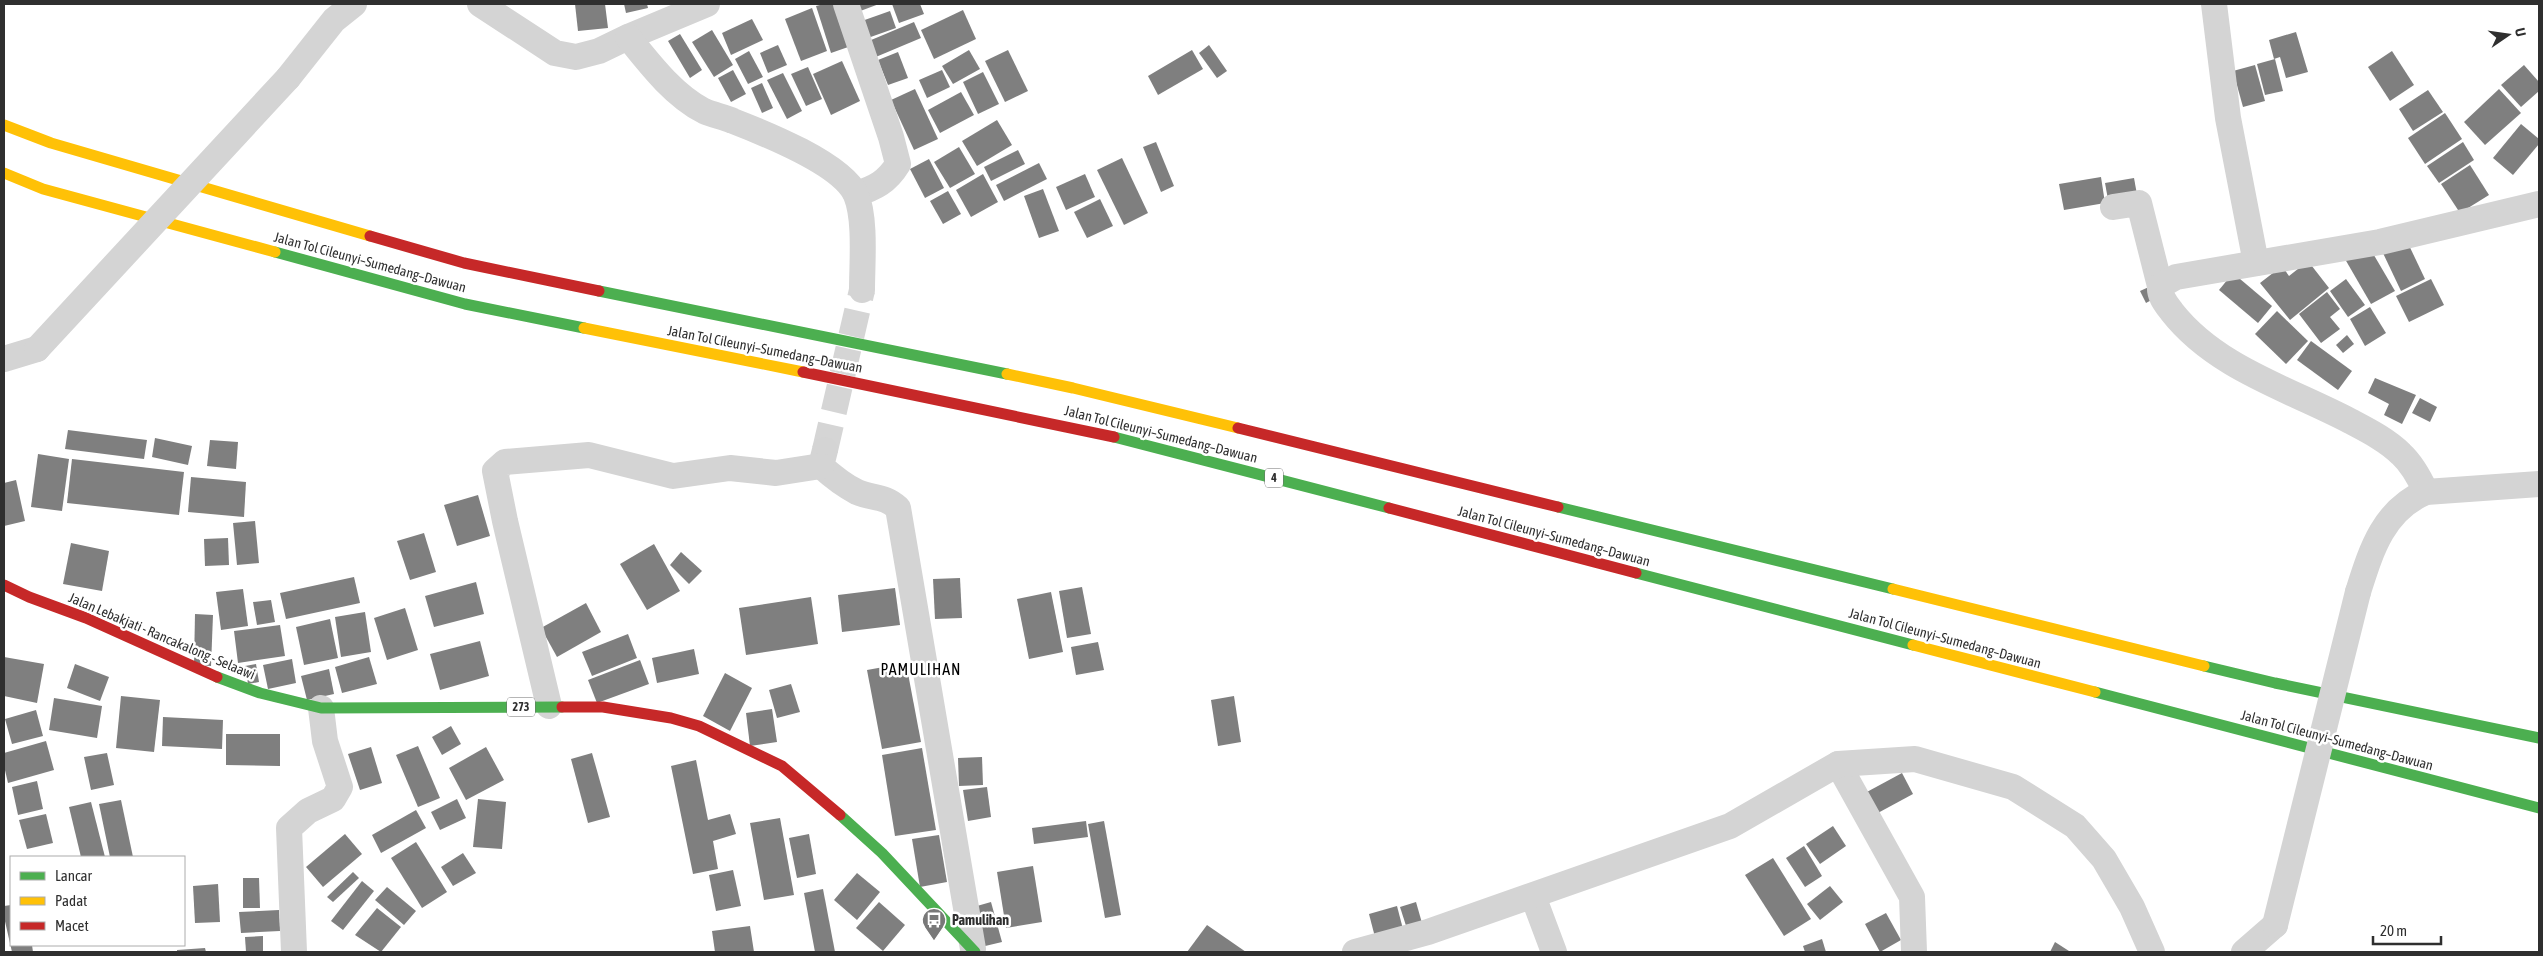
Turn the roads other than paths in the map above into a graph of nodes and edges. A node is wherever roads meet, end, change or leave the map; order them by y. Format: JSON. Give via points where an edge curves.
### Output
{"nodes":[{"id":1,"x":354,"y":4,"type":"edge"},
{"id":2,"x":480,"y":4,"type":"edge"},
{"id":3,"x":707,"y":4,"type":"edge"},
{"id":4,"x":846,"y":4,"type":"edge"},
{"id":5,"x":2214,"y":4,"type":"edge"},
{"id":6,"x":628,"y":37,"type":"junction"},
{"id":7,"x":4,"y":125,"type":"edge"},
{"id":8,"x":4,"y":173,"type":"edge"},
{"id":9,"x":856,"y":194,"type":"junction"},
{"id":10,"x":2539,"y":204,"type":"edge"},
{"id":11,"x":2113,"y":207,"type":"dead end"},
{"id":12,"x":2256,"y":263,"type":"junction"},
{"id":13,"x":2160,"y":286,"type":"junction"},
{"id":14,"x":862,"y":290,"type":"tunnel mouth"},
{"id":15,"x":4,"y":359,"type":"edge"},
{"id":16,"x":2539,"y":484,"type":"edge"},
{"id":17,"x":2426,"y":492,"type":"junction"},
{"id":18,"x":4,"y":585,"type":"edge"},
{"id":19,"x":550,"y":706,"type":"junction"},
{"id":20,"x":320,"y":708,"type":"junction"},
{"id":21,"x":2539,"y":738,"type":"edge"},
{"id":22,"x":1838,"y":764,"type":"junction"},
{"id":23,"x":2539,"y":808,"type":"edge"},
{"id":24,"x":1533,"y":896,"type":"junction"},
{"id":25,"x":974,"y":951,"type":"edge"},
{"id":26,"x":294,"y":952,"type":"edge"},
{"id":27,"x":1359,"y":952,"type":"edge"},
{"id":28,"x":1554,"y":952,"type":"edge"},
{"id":29,"x":1914,"y":952,"type":"edge"},
{"id":30,"x":2152,"y":952,"type":"edge"},
{"id":31,"x":2244,"y":952,"type":"edge"}],
"edges":[{"from":1,"to":15,"type":"street","bridge":true,"via":[[334,20],[288,78],[37,349]]},
{"from":2,"to":6,"type":"street","via":[[555,53],[576,57],[599,52]]},
{"from":3,"to":6,"type":"street"},
{"from":4,"to":9,"type":"street","via":[[898,164],[890,177],[875,189]]},
{"from":5,"to":12,"type":"street","via":[[2228,118]]},
{"from":6,"to":9,"type":"street","via":[[653,67],[704,111],[792,145],[844,179]]},
{"from":7,"to":21,"type":"main road","name":"Jalan Tol Cileunyi–Sumedang–Dawuan","via":[[51,143],[464,263],[1073,388],[2275,683]]},
{"from":8,"to":23,"type":"main road","name":"Jalan Tol Cileunyi–Sumedang–Dawuan","number":"4","via":[[43,189],[465,304],[1080,428]]},
{"from":9,"to":14,"type":"street","via":[[860,215]]},
{"from":10,"to":12,"type":"street","via":[[2380,242]]},
{"from":11,"to":13,"type":"street","via":[[2139,203]]},
{"from":12,"to":13,"type":"street","via":[[2176,277]]},
{"from":13,"to":17,"type":"street","via":[[2159,293],[2167,306],[2207,347],[2240,368],[2374,434],[2401,454]]},
{"from":16,"to":17,"type":"street"},
{"from":17,"to":31,"type":"street","bridge":true,"via":[[2410,499],[2380,531],[2358,592],[2275,925]]},
{"from":18,"to":20,"type":"main road","name":"Jalan Lebakjati - Rancakalong - Selaawi","number":"273","via":[[86,618],[210,675],[260,693]]},
{"from":19,"to":20,"type":"main road","name":"Jalan Lebakjati - Rancakalong - Selaawi","number":"273"},
{"from":19,"to":25,"type":"main road","name":"Jalan Lebakjati - Rancakalong - Selaawi","number":"273","via":[[603,706],[671,718],[712,732],[782,766],[882,853]]},
{"from":19,"to":25,"type":"street","via":[[495,471],[505,462],[588,455],[673,476],[730,468],[776,473],[823,458],[836,479],[859,493],[889,499],[898,508]]},
{"from":20,"to":26,"type":"street","via":[[325,741],[340,787],[332,799],[308,811],[289,828]]},
{"from":22,"to":24,"type":"street","via":[[1730,826]]},
{"from":22,"to":29,"type":"street","via":[[1912,897]]},
{"from":22,"to":30,"type":"street","via":[[1915,759],[2013,787],[2076,826],[2104,859],[2132,907]]},
{"from":24,"to":27,"type":"street"},
{"from":24,"to":28,"type":"street"}]}
